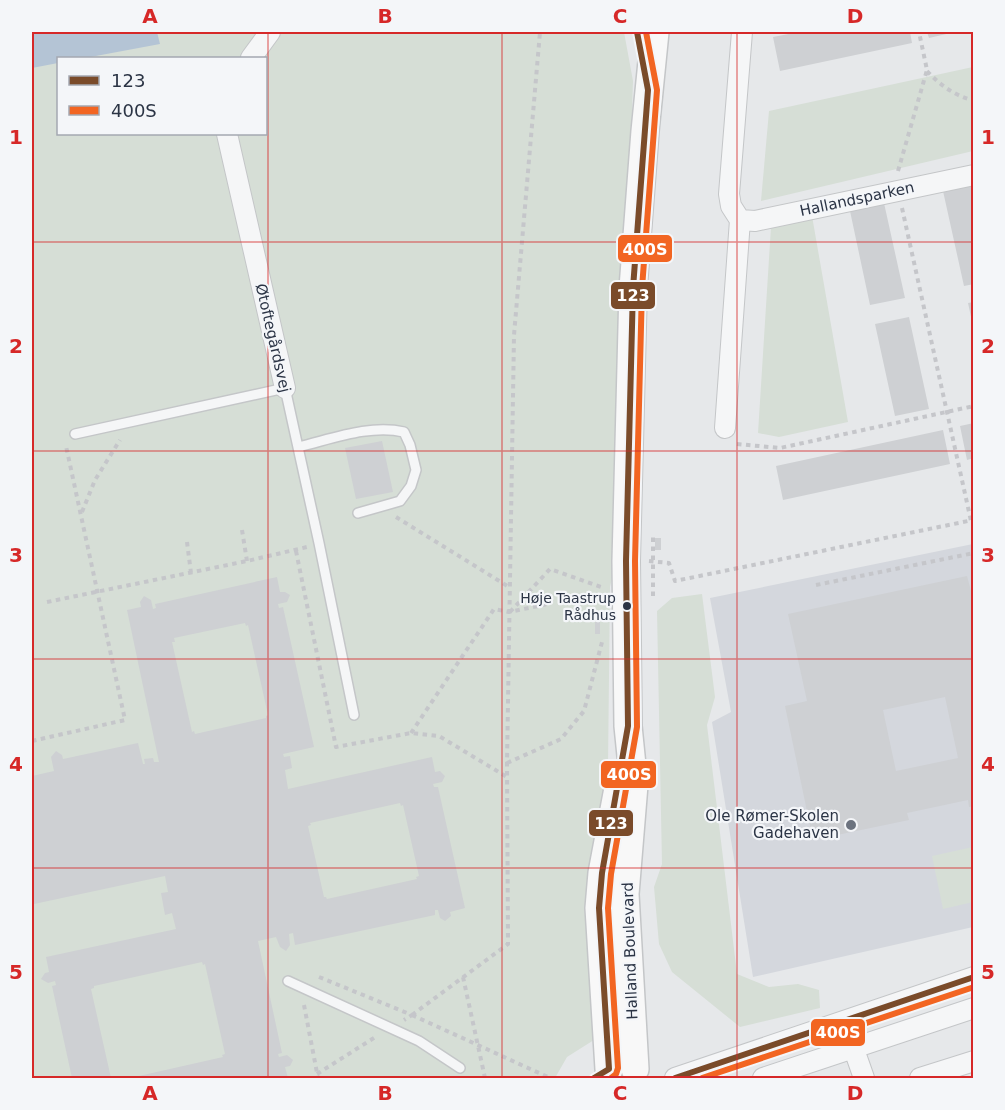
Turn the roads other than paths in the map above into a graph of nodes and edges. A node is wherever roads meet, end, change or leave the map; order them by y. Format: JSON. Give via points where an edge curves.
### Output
{"nodes":[{"id":1,"x":270,"y":32,"type":"edge"},
{"id":2,"x":637,"y":32,"type":"edge"},
{"id":3,"x":655,"y":32,"type":"edge"},
{"id":4,"x":742,"y":32,"type":"edge"},
{"id":5,"x":252,"y":57,"type":"edge"},
{"id":6,"x":648,"y":90,"type":"junction"},
{"id":7,"x":227,"y":135,"type":"edge"},
{"id":8,"x":974,"y":175,"type":"edge"},
{"id":9,"x":740,"y":220,"type":"junction"},
{"id":10,"x":285,"y":388,"type":"junction"},
{"id":11,"x":725,"y":428,"type":"road end"},
{"id":12,"x":75,"y":434,"type":"dead end"},
{"id":13,"x":298,"y":447,"type":"junction"},
{"id":14,"x":358,"y":513,"type":"dead end"},
{"id":15,"x":354,"y":715,"type":"dead end"},
{"id":16,"x":628,"y":726,"type":"junction"},
{"id":17,"x":974,"y":977,"type":"edge"},
{"id":18,"x":288,"y":981,"type":"dead end"},
{"id":19,"x":974,"y":1008,"type":"edge"},
{"id":20,"x":844,"y":1021,"type":"junction"},
{"id":21,"x":854,"y":1048,"type":"junction"},
{"id":22,"x":974,"y":1061,"type":"edge"},
{"id":23,"x":460,"y":1068,"type":"dead end"},
{"id":24,"x":644,"y":1073,"type":"edge"},
{"id":25,"x":601,"y":1074,"type":"edge"},
{"id":26,"x":675,"y":1078,"type":"edge"},
{"id":27,"x":763,"y":1078,"type":"edge"},
{"id":28,"x":864,"y":1078,"type":"edge"},
{"id":29,"x":920,"y":1078,"type":"edge"}],
"edges":[{"from":1,"to":5,"type":"street"},
{"from":2,"to":6,"type":"street","name":"Halland Boulevard"},
{"from":3,"to":6,"type":"street","name":"Halland Boulevard"},
{"from":4,"to":9,"type":"street","via":[[729,194]]},
{"from":6,"to":16,"type":"street","name":"Halland Boulevard","via":[[633,288],[626,561]]},
{"from":7,"to":10,"type":"street","name":"Øtoftegårdsvej"},
{"from":8,"to":9,"type":"street","name":"Hallandsparken","via":[[755,221]]},
{"from":9,"to":11,"type":"street"},
{"from":10,"to":12,"type":"lane"},
{"from":10,"to":13,"type":"lane","name":"Øtoftegårdsvej"},
{"from":13,"to":14,"type":"lane","via":[[375,429],[404,432],[416,470],[411,486],[400,501]]},
{"from":13,"to":15,"type":"lane","name":"Øtoftegårdsvej"},
{"from":16,"to":24,"type":"street","name":"Halland Boulevard","via":[[634,784],[625,894]]},
{"from":16,"to":25,"type":"street","name":"Halland Boulevard","via":[[599,908]]},
{"from":17,"to":20,"type":"street"},
{"from":18,"to":23,"type":"lane","via":[[419,1041]]},
{"from":19,"to":21,"type":"street"},
{"from":20,"to":21,"type":"street"},
{"from":20,"to":26,"type":"street"},
{"from":21,"to":27,"type":"street"},
{"from":21,"to":28,"type":"street"},
{"from":22,"to":29,"type":"street"},
{"from":24,"to":25,"type":"street","via":[[626,1067]]}]}
